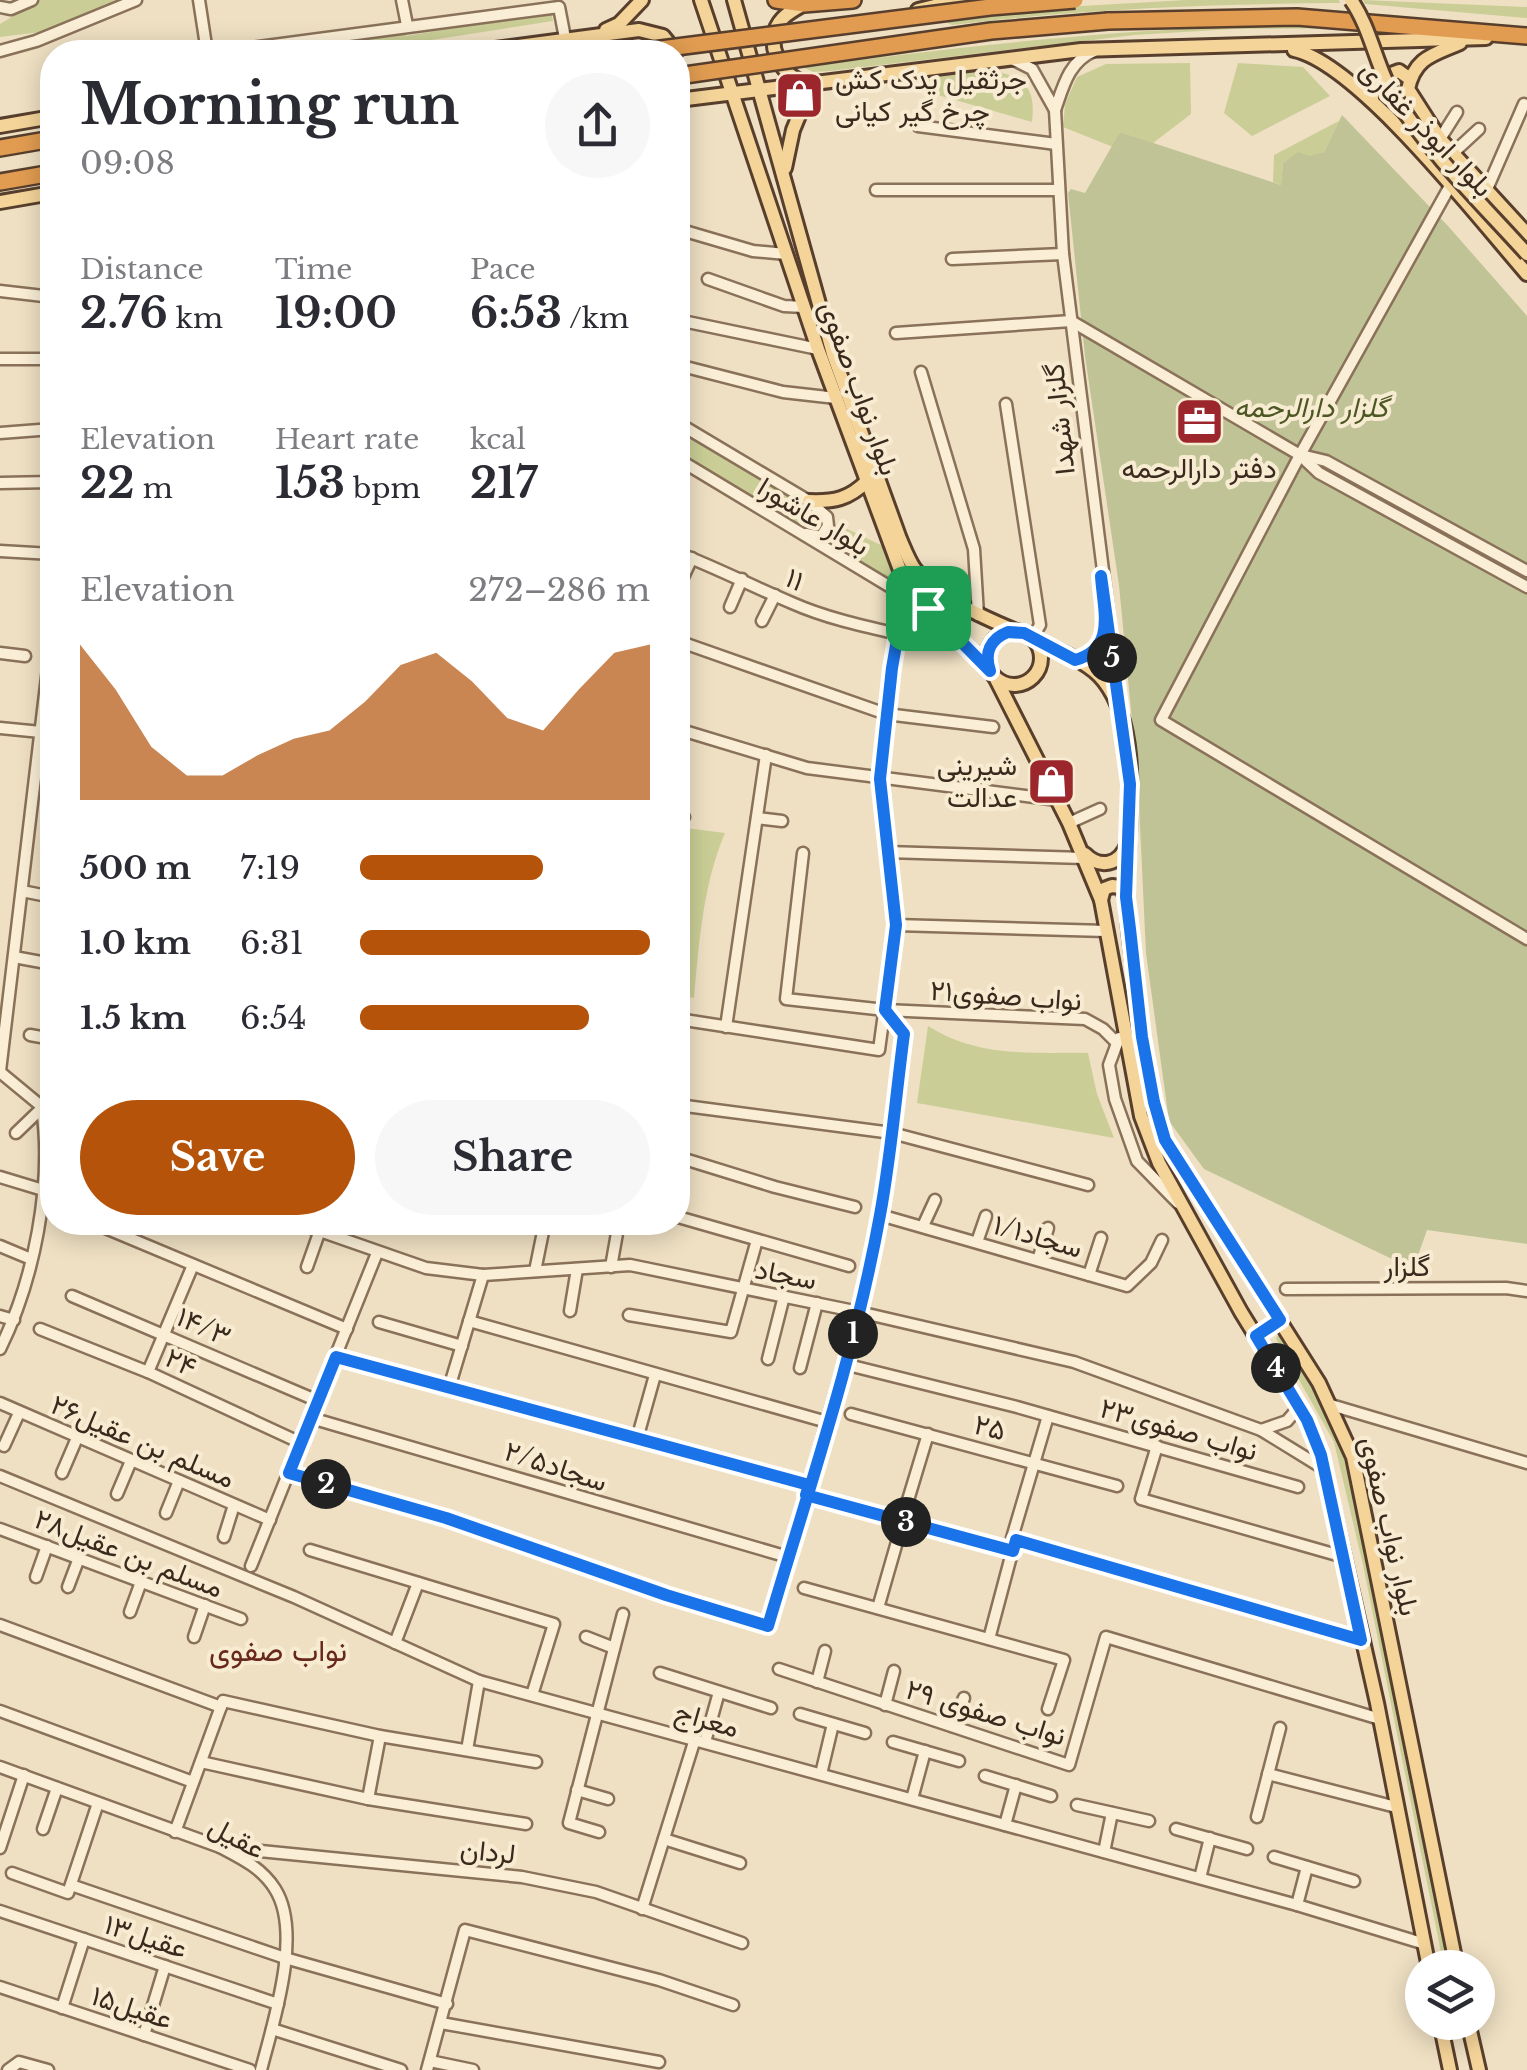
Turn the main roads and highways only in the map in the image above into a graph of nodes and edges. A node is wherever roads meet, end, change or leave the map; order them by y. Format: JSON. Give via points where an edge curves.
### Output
{"nodes":[{"id":1,"x":642,"y":0,"type":"edge"},
{"id":2,"x":701,"y":0,"type":"edge"},
{"id":3,"x":734,"y":0,"type":"edge"},
{"id":4,"x":776,"y":0,"type":"edge"},
{"id":5,"x":853,"y":0,"type":"edge"},
{"id":6,"x":960,"y":0,"type":"edge"},
{"id":7,"x":1075,"y":0,"type":"edge"},
{"id":8,"x":1351,"y":0,"type":"edge"},
{"id":9,"x":804,"y":4,"type":"junction"},
{"id":10,"x":870,"y":22,"type":"junction"},
{"id":11,"x":597,"y":34,"type":"junction"},
{"id":12,"x":1520,"y":35,"type":"edge"},
{"id":13,"x":553,"y":40,"type":"edge"},
{"id":14,"x":668,"y":40,"type":"edge"},
{"id":15,"x":1466,"y":40,"type":"junction"},
{"id":16,"x":690,"y":45,"type":"edge"},
{"id":17,"x":1272,"y":45,"type":"junction"},
{"id":18,"x":690,"y":75,"type":"edge"},
{"id":19,"x":1410,"y":79,"type":"junction"},
{"id":20,"x":812,"y":84,"type":"junction"},
{"id":21,"x":760,"y":90,"type":"junction"},
{"id":22,"x":731,"y":93,"type":"junction"},
{"id":23,"x":690,"y":98,"type":"edge"},
{"id":24,"x":1372,"y":101,"type":"junction"},
{"id":25,"x":40,"y":119,"type":"edge"},
{"id":26,"x":0,"y":126,"type":"edge"},
{"id":27,"x":40,"y":141,"type":"edge"},
{"id":28,"x":0,"y":148,"type":"edge"},
{"id":29,"x":40,"y":175,"type":"edge"},
{"id":30,"x":784,"y":175,"type":"junction"},
{"id":31,"x":0,"y":182,"type":"edge"},
{"id":32,"x":40,"y":196,"type":"edge"},
{"id":33,"x":0,"y":202,"type":"edge"},
{"id":34,"x":1527,"y":234,"type":"edge"},
{"id":35,"x":1527,"y":254,"type":"edge"},
{"id":36,"x":1527,"y":274,"type":"edge"},
{"id":37,"x":813,"y":286,"type":"junction"},
{"id":38,"x":798,"y":290,"type":"junction"},
{"id":39,"x":867,"y":481,"type":"junction"},
{"id":40,"x":809,"y":501,"type":"road end"},
{"id":41,"x":1016,"y":631,"type":"junction"},
{"id":42,"x":1032,"y":638,"type":"junction"},
{"id":43,"x":993,"y":675,"type":"junction"},
{"id":44,"x":1131,"y":809,"type":"junction"},
{"id":45,"x":1082,"y":853,"type":"junction"},
{"id":46,"x":1126,"y":897,"type":"junction"},
{"id":47,"x":1100,"y":900,"type":"junction"},
{"id":48,"x":1280,"y":1320,"type":"junction"},
{"id":49,"x":1256,"y":1336,"type":"junction"},
{"id":50,"x":1426,"y":1950,"type":"edge"},
{"id":51,"x":1453,"y":1950,"type":"edge"},
{"id":52,"x":1444,"y":2040,"type":"edge"},
{"id":53,"x":1472,"y":2040,"type":"edge"},
{"id":54,"x":1450,"y":2070,"type":"edge"},
{"id":55,"x":1479,"y":2070,"type":"edge"}],
"edges":[{"from":1,"to":11,"type":"main road","via":[[619,24]]},
{"from":2,"to":22,"type":"main road","name":"بلوار نواب صفوی"},
{"from":3,"to":21,"type":"main road","name":"بلوار نواب صفوی"},
{"from":4,"to":9,"type":"highway"},
{"from":5,"to":9,"type":"highway"},
{"from":6,"to":10,"type":"main road"},
{"from":7,"to":10,"type":"highway","bridge":true},
{"from":8,"to":35,"type":"main road","bridge":true,"via":[[1414,126]]},
{"from":9,"to":20,"type":"main road","via":[[783,18],[774,43],[786,74]]},
{"from":10,"to":16,"type":"highway","bridge":true},
{"from":11,"to":13,"type":"main road"},
{"from":11,"to":14,"type":"main road","via":[[650,31]]},
{"from":12,"to":15,"type":"main road"},
{"from":12,"to":18,"type":"highway","bridge":true,"via":[[1297,17],[1108,22],[991,31]]},
{"from":15,"to":17,"type":"main road"},
{"from":15,"to":19,"type":"main road","name":"بلوار ابوذر غفاری","via":[[1426,58]]},
{"from":17,"to":20,"type":"main road","via":[[1098,49]]},
{"from":17,"to":24,"type":"main road","name":"بلوار ابوذر غفاری","via":[[1311,53]]},
{"from":19,"to":24,"type":"main road","via":[[1400,71],[1385,75],[1372,89]]},
{"from":19,"to":34,"type":"main road","name":"بلوار ابوذر غفاری","via":[[1408,89],[1440,139]]},
{"from":20,"to":21,"type":"main road"},
{"from":20,"to":30,"type":"main road"},
{"from":21,"to":22,"type":"main road"},
{"from":21,"to":30,"type":"main road","name":"بلوار نواب صفوی"},
{"from":22,"to":23,"type":"main road"},
{"from":22,"to":38,"type":"main road","name":"بلوار نواب صفوی"},
{"from":24,"to":36,"type":"main road","name":"بلوار ابوذر غفاری"},
{"from":25,"to":26,"type":"main road"},
{"from":27,"to":28,"type":"highway"},
{"from":29,"to":31,"type":"highway"},
{"from":30,"to":37,"type":"main road","name":"بلوار نواب صفوی"},
{"from":32,"to":33,"type":"main road"},
{"from":37,"to":38,"type":"main road"},
{"from":37,"to":41,"type":"main road","name":"بلوار نواب صفوی","via":[[914,568],[978,615]]},
{"from":38,"to":39,"type":"main road","name":"بلوار نواب صفوی"},
{"from":39,"to":40,"type":"main road","via":[[834,502]]},
{"from":39,"to":43,"type":"main road","name":"بلوار نواب صفوی","via":[[900,570]]},
{"from":41,"to":42,"type":"main road"},
{"from":41,"to":43,"type":"main road","via":[[989,647]]},
{"from":42,"to":43,"type":"main road","via":[[1040,652],[1034,676],[1020,685]]},
{"from":42,"to":44,"type":"main road","name":"بلوار نواب صفوی","via":[[1101,677],[1123,722]]},
{"from":43,"to":45,"type":"main road","name":"بلوار نواب صفوی"},
{"from":44,"to":45,"type":"main road","via":[[1120,858],[1096,863]]},
{"from":44,"to":46,"type":"main road","name":"بلوار نواب صفوی"},
{"from":45,"to":47,"type":"main road","name":"بلوار نواب صفوی"},
{"from":46,"to":47,"type":"main road","via":[[1112,886]]},
{"from":46,"to":48,"type":"main road","name":"بلوار نواب صفوی","via":[[1159,1124]]},
{"from":47,"to":49,"type":"main road","name":"بلوار نواب صفوی","via":[[1149,1139]]},
{"from":48,"to":49,"type":"main road"},
{"from":48,"to":51,"type":"main road","name":"بلوار نواب صفوی","via":[[1330,1405],[1355,1466]]},
{"from":49,"to":50,"type":"main road","name":"بلوار نواب صفوی","via":[[1299,1407],[1326,1470]]},
{"from":52,"to":54,"type":"main road"},
{"from":53,"to":55,"type":"main road"}]}
